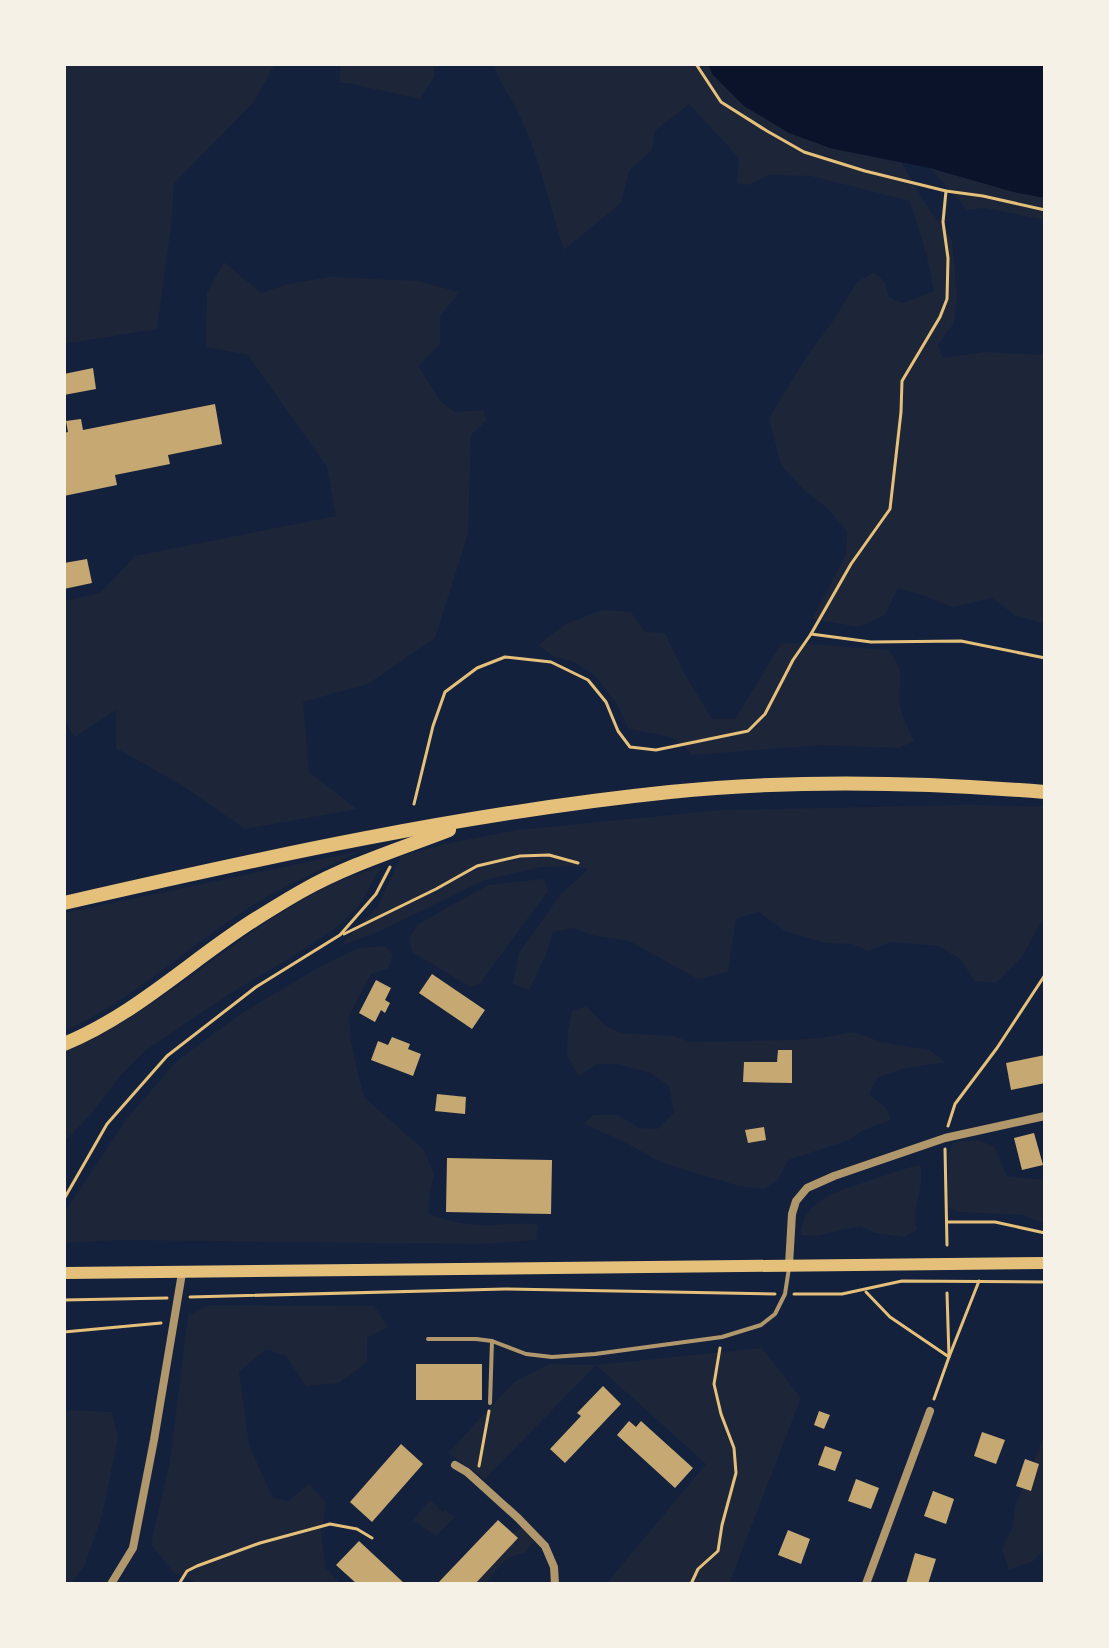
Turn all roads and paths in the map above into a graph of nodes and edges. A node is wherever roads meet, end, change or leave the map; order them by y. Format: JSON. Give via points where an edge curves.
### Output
{"nodes":[{"id":1,"x":696,"y":64,"type":"edge"},
{"id":2,"x":946,"y":191,"type":"junction"},
{"id":3,"x":1045,"y":210,"type":"edge"},
{"id":4,"x":811,"y":634,"type":"junction"},
{"id":5,"x":1045,"y":658,"type":"edge"},
{"id":6,"x":1045,"y":792,"type":"edge"},
{"id":7,"x":414,"y":804,"type":"dead end"},
{"id":8,"x":483,"y":817,"type":"junction"},
{"id":9,"x":392,"y":863,"type":"dead end"},
{"id":10,"x":578,"y":863,"type":"dead end"},
{"id":11,"x":64,"y":903,"type":"edge"},
{"id":12,"x":340,"y":935,"type":"junction"},
{"id":13,"x":1045,"y":975,"type":"edge"},
{"id":14,"x":64,"y":1044,"type":"edge"},
{"id":15,"x":1045,"y":1116,"type":"edge"},
{"id":16,"x":945,"y":1138,"type":"junction"},
{"id":17,"x":64,"y":1199,"type":"edge"},
{"id":18,"x":947,"y":1222,"type":"junction"},
{"id":19,"x":1045,"y":1233,"type":"edge"},
{"id":20,"x":947,"y":1245,"type":"dead end"},
{"id":21,"x":1045,"y":1263,"type":"edge"},
{"id":22,"x":789,"y":1265,"type":"junction"},
{"id":23,"x":64,"y":1273,"type":"edge"},
{"id":24,"x":182,"y":1273,"type":"junction"},
{"id":25,"x":979,"y":1281,"type":"junction"},
{"id":26,"x":1045,"y":1282,"type":"edge"},
{"id":27,"x":865,"y":1290,"type":"junction"},
{"id":28,"x":947,"y":1293,"type":"dead end"},
{"id":29,"x":785,"y":1294,"type":"junction"},
{"id":30,"x":177,"y":1297,"type":"junction"},
{"id":31,"x":64,"y":1300,"type":"edge"},
{"id":32,"x":173,"y":1322,"type":"junction"},
{"id":33,"x":64,"y":1332,"type":"edge"},
{"id":34,"x":722,"y":1337,"type":"junction"},
{"id":35,"x":428,"y":1339,"type":"dead end"},
{"id":36,"x":492,"y":1341,"type":"junction"},
{"id":37,"x":949,"y":1357,"type":"junction"},
{"id":38,"x":490,"y":1403,"type":"joint"},
{"id":39,"x":930,"y":1411,"type":"joint"},
{"id":40,"x":455,"y":1465,"type":"dead end"},
{"id":41,"x":478,"y":1481,"type":"junction"},
{"id":42,"x":372,"y":1538,"type":"dead end"},
{"id":43,"x":111,"y":1584,"type":"edge"},
{"id":44,"x":179,"y":1584,"type":"edge"},
{"id":45,"x":555,"y":1584,"type":"edge"},
{"id":46,"x":691,"y":1584,"type":"edge"},
{"id":47,"x":866,"y":1584,"type":"edge"}],
"edges":[{"from":1,"to":2,"type":"path","via":[[721,102],[804,152]]},
{"from":2,"to":3,"type":"path"},
{"from":2,"to":4,"type":"path","via":[[947,299],[902,381],[890,509]]},
{"from":4,"to":5,"type":"path","via":[[871,642],[961,641]]},
{"from":4,"to":7,"type":"path","via":[[765,714],[748,731],[656,750],[630,747],[588,680],[551,662],[505,657],[477,668],[445,692]]},
{"from":6,"to":8,"type":"highway","via":[[883,782],[768,785],[671,791]]},
{"from":8,"to":11,"type":"highway"},
{"from":8,"to":14,"type":"highway","via":[[303,890],[107,1022]]},
{"from":9,"to":12,"type":"path","via":[[376,894]]},
{"from":10,"to":12,"type":"path","via":[[549,855],[477,866]]},
{"from":12,"to":17,"type":"path","via":[[256,987],[167,1056],[107,1124]]},
{"from":13,"to":16,"type":"path","via":[[955,1104]]},
{"from":15,"to":16,"type":"street"},
{"from":16,"to":18,"type":"path"},
{"from":16,"to":22,"type":"street","via":[[807,1188],[792,1214]]},
{"from":18,"to":19,"type":"path","via":[[995,1222]]},
{"from":18,"to":20,"type":"path"},
{"from":21,"to":22,"type":"main road"},
{"from":22,"to":24,"type":"main road"},
{"from":22,"to":29,"type":"lane"},
{"from":23,"to":24,"type":"main road"},
{"from":24,"to":30,"type":"street"},
{"from":25,"to":26,"type":"path"},
{"from":25,"to":27,"type":"path","via":[[902,1281]]},
{"from":25,"to":37,"type":"path"},
{"from":27,"to":29,"type":"path"},
{"from":27,"to":37,"type":"path","via":[[890,1317]]},
{"from":28,"to":37,"type":"path"},
{"from":29,"to":30,"type":"path","via":[[505,1289]]},
{"from":29,"to":34,"type":"lane","via":[[775,1314],[761,1325]]},
{"from":30,"to":31,"type":"path"},
{"from":30,"to":32,"type":"street"},
{"from":32,"to":33,"type":"path"},
{"from":32,"to":43,"type":"street","via":[[133,1548]]},
{"from":34,"to":36,"type":"lane","via":[[552,1357]]},
{"from":34,"to":46,"type":"path","via":[[714,1384],[734,1448],[736,1473],[718,1551],[698,1569]]},
{"from":35,"to":36,"type":"lane"},
{"from":36,"to":38,"type":"lane"},
{"from":37,"to":39,"type":"path"},
{"from":38,"to":41,"type":"path"},
{"from":39,"to":47,"type":"street"},
{"from":40,"to":41,"type":"street"},
{"from":41,"to":45,"type":"street","via":[[545,1546]]},
{"from":42,"to":44,"type":"path","via":[[330,1524],[197,1566]]}]}
